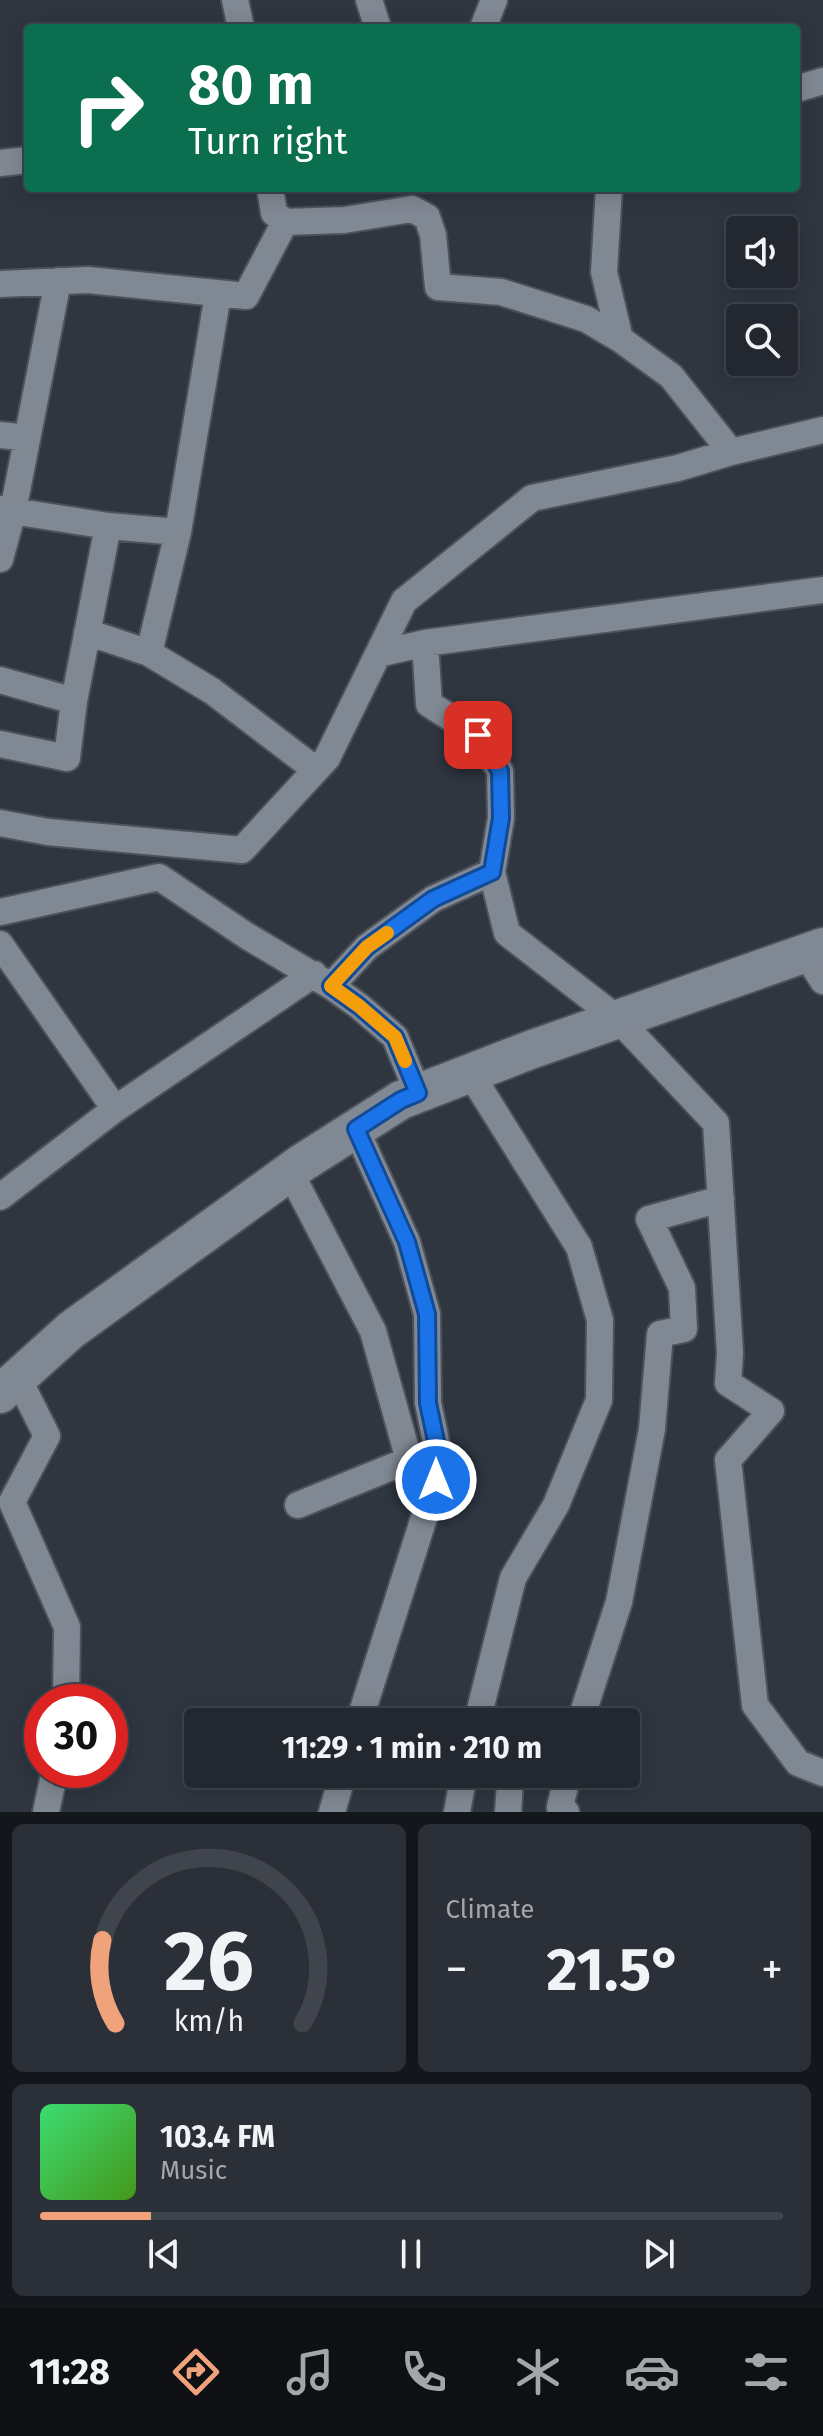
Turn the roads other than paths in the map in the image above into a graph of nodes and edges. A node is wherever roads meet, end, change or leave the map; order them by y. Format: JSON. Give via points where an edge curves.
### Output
{"nodes":[{"id":1,"x":235,"y":0,"type":"edge"},
{"id":2,"x":369,"y":0,"type":"edge"},
{"id":3,"x":494,"y":0,"type":"edge"},
{"id":4,"x":240,"y":24,"type":"edge"},
{"id":5,"x":377,"y":24,"type":"edge"},
{"id":6,"x":485,"y":24,"type":"edge"},
{"id":7,"x":823,"y":81,"type":"edge"},
{"id":8,"x":800,"y":88,"type":"edge"},
{"id":9,"x":24,"y":160,"type":"edge"},
{"id":10,"x":0,"y":163,"type":"edge"},
{"id":11,"x":271,"y":192,"type":"edge"},
{"id":12,"x":609,"y":192,"type":"edge"},
{"id":13,"x":285,"y":222,"type":"junction"},
{"id":14,"x":58,"y":281,"type":"junction"},
{"id":15,"x":0,"y":284,"type":"edge"},
{"id":16,"x":218,"y":294,"type":"junction"},
{"id":17,"x":620,"y":339,"type":"junction"},
{"id":18,"x":823,"y":430,"type":"edge"},
{"id":19,"x":0,"y":435,"type":"edge"},
{"id":20,"x":27,"y":438,"type":"junction"},
{"id":21,"x":731,"y":452,"type":"junction"},
{"id":22,"x":6,"y":510,"type":"edge"},
{"id":23,"x":108,"y":526,"type":"junction"},
{"id":24,"x":178,"y":532,"type":"junction"},
{"id":25,"x":0,"y":559,"type":"edge"},
{"id":26,"x":823,"y":590,"type":"edge"},
{"id":27,"x":87,"y":632,"type":"junction"},
{"id":28,"x":425,"y":643,"type":"junction"},
{"id":29,"x":149,"y":653,"type":"junction"},
{"id":30,"x":378,"y":654,"type":"junction"},
{"id":31,"x":0,"y":680,"type":"edge"},
{"id":32,"x":74,"y":701,"type":"junction"},
{"id":33,"x":0,"y":744,"type":"edge"},
{"id":34,"x":316,"y":770,"type":"junction"},
{"id":35,"x":0,"y":823,"type":"edge"},
{"id":36,"x":492,"y":872,"type":"junction"},
{"id":37,"x":0,"y":912,"type":"edge"},
{"id":38,"x":0,"y":944,"type":"edge"},
{"id":39,"x":817,"y":960,"type":"edge"},
{"id":40,"x":323,"y":980,"type":"junction"},
{"id":41,"x":618,"y":1019,"type":"junction"},
{"id":42,"x":470,"y":1073,"type":"junction"},
{"id":43,"x":418,"y":1093,"type":"junction"},
{"id":44,"x":115,"y":1109,"type":"junction"},
{"id":45,"x":356,"y":1129,"type":"junction"},
{"id":46,"x":290,"y":1172,"type":"junction"},
{"id":47,"x":0,"y":1197,"type":"edge"},
{"id":48,"x":721,"y":1199,"type":"junction"},
{"id":49,"x":9,"y":1386,"type":"edge"},
{"id":50,"x":6,"y":1505,"type":"edge"},
{"id":51,"x":298,"y":1505,"type":"dead end"},
{"id":52,"x":66,"y":1684,"type":"edge"},
{"id":53,"x":363,"y":1708,"type":"edge"},
{"id":54,"x":480,"y":1708,"type":"edge"},
{"id":55,"x":585,"y":1708,"type":"edge"},
{"id":56,"x":823,"y":1773,"type":"edge"},
{"id":57,"x":51,"y":1788,"type":"edge"},
{"id":58,"x":339,"y":1788,"type":"edge"},
{"id":59,"x":461,"y":1788,"type":"edge"},
{"id":60,"x":510,"y":1788,"type":"edge"},
{"id":61,"x":565,"y":1788,"type":"edge"},
{"id":62,"x":46,"y":1812,"type":"edge"},
{"id":63,"x":332,"y":1812,"type":"edge"},
{"id":64,"x":457,"y":1812,"type":"edge"},
{"id":65,"x":508,"y":1812,"type":"edge"},
{"id":66,"x":566,"y":1812,"type":"edge"}],
"edges":[{"from":1,"to":4,"type":"street"},
{"from":2,"to":5,"type":"street"},
{"from":3,"to":6,"type":"street"},
{"from":7,"to":8,"type":"street"},
{"from":9,"to":10,"type":"street"},
{"from":11,"to":13,"type":"street","via":[[274,213]]},
{"from":12,"to":17,"type":"street","via":[[604,272]]},
{"from":13,"to":16,"type":"street","via":[[246,296]]},
{"from":13,"to":17,"type":"street","via":[[344,220],[412,209],[427,217],[433,235],[438,287],[501,292],[586,319]]},
{"from":14,"to":15,"type":"street"},
{"from":14,"to":16,"type":"street"},
{"from":14,"to":20,"type":"street"},
{"from":16,"to":24,"type":"street"},
{"from":17,"to":21,"type":"street","via":[[671,376]]},
{"from":18,"to":21,"type":"street"},
{"from":19,"to":20,"type":"street"},
{"from":20,"to":22,"type":"street"},
{"from":21,"to":30,"type":"street","via":[[532,498],[404,601]]},
{"from":22,"to":23,"type":"street"},
{"from":22,"to":25,"type":"street"},
{"from":23,"to":24,"type":"street"},
{"from":23,"to":27,"type":"street"},
{"from":24,"to":29,"type":"street"},
{"from":26,"to":28,"type":"street"},
{"from":27,"to":29,"type":"street"},
{"from":27,"to":32,"type":"street"},
{"from":28,"to":30,"type":"street"},
{"from":28,"to":36,"type":"street","via":[[429,704],[478,735],[500,771],[501,818]]},
{"from":29,"to":34,"type":"street","via":[[212,691]]},
{"from":30,"to":34,"type":"street","via":[[327,758]]},
{"from":31,"to":32,"type":"street"},
{"from":32,"to":33,"type":"street","via":[[67,758]]},
{"from":34,"to":35,"type":"street","via":[[242,850]]},
{"from":36,"to":40,"type":"street","via":[[433,899]]},
{"from":36,"to":41,"type":"street","via":[[507,933]]},
{"from":37,"to":40,"type":"street","via":[[159,877]]},
{"from":38,"to":44,"type":"street"},
{"from":39,"to":41,"type":"street"},
{"from":40,"to":43,"type":"street","via":[[395,1037]]},
{"from":40,"to":44,"type":"street"},
{"from":41,"to":42,"type":"street"},
{"from":41,"to":48,"type":"street","via":[[716,1123]]},
{"from":42,"to":43,"type":"street"},
{"from":42,"to":54,"type":"street","via":[[579,1247],[600,1320],[599,1400],[556,1505],[513,1578]]},
{"from":43,"to":45,"type":"street"},
{"from":44,"to":47,"type":"street"},
{"from":45,"to":46,"type":"street"},
{"from":45,"to":53,"type":"street","via":[[407,1242],[427,1314],[428,1403],[437,1446],[436,1480]]},
{"from":46,"to":49,"type":"street","via":[[71,1330]]},
{"from":46,"to":51,"type":"street","via":[[373,1331],[409,1460]]},
{"from":48,"to":55,"type":"street","via":[[649,1219],[682,1288],[684,1329],[660,1334],[652,1429],[619,1602]]},
{"from":48,"to":56,"type":"street","via":[[728,1383],[771,1411],[728,1460],[755,1705],[798,1763]]},
{"from":49,"to":50,"type":"street","via":[[47,1436]]},
{"from":50,"to":52,"type":"street","via":[[67,1627]]},
{"from":57,"to":62,"type":"street"},
{"from":58,"to":63,"type":"street"},
{"from":59,"to":64,"type":"street"},
{"from":60,"to":65,"type":"street"},
{"from":61,"to":66,"type":"street","via":[[560,1807]]}]}
